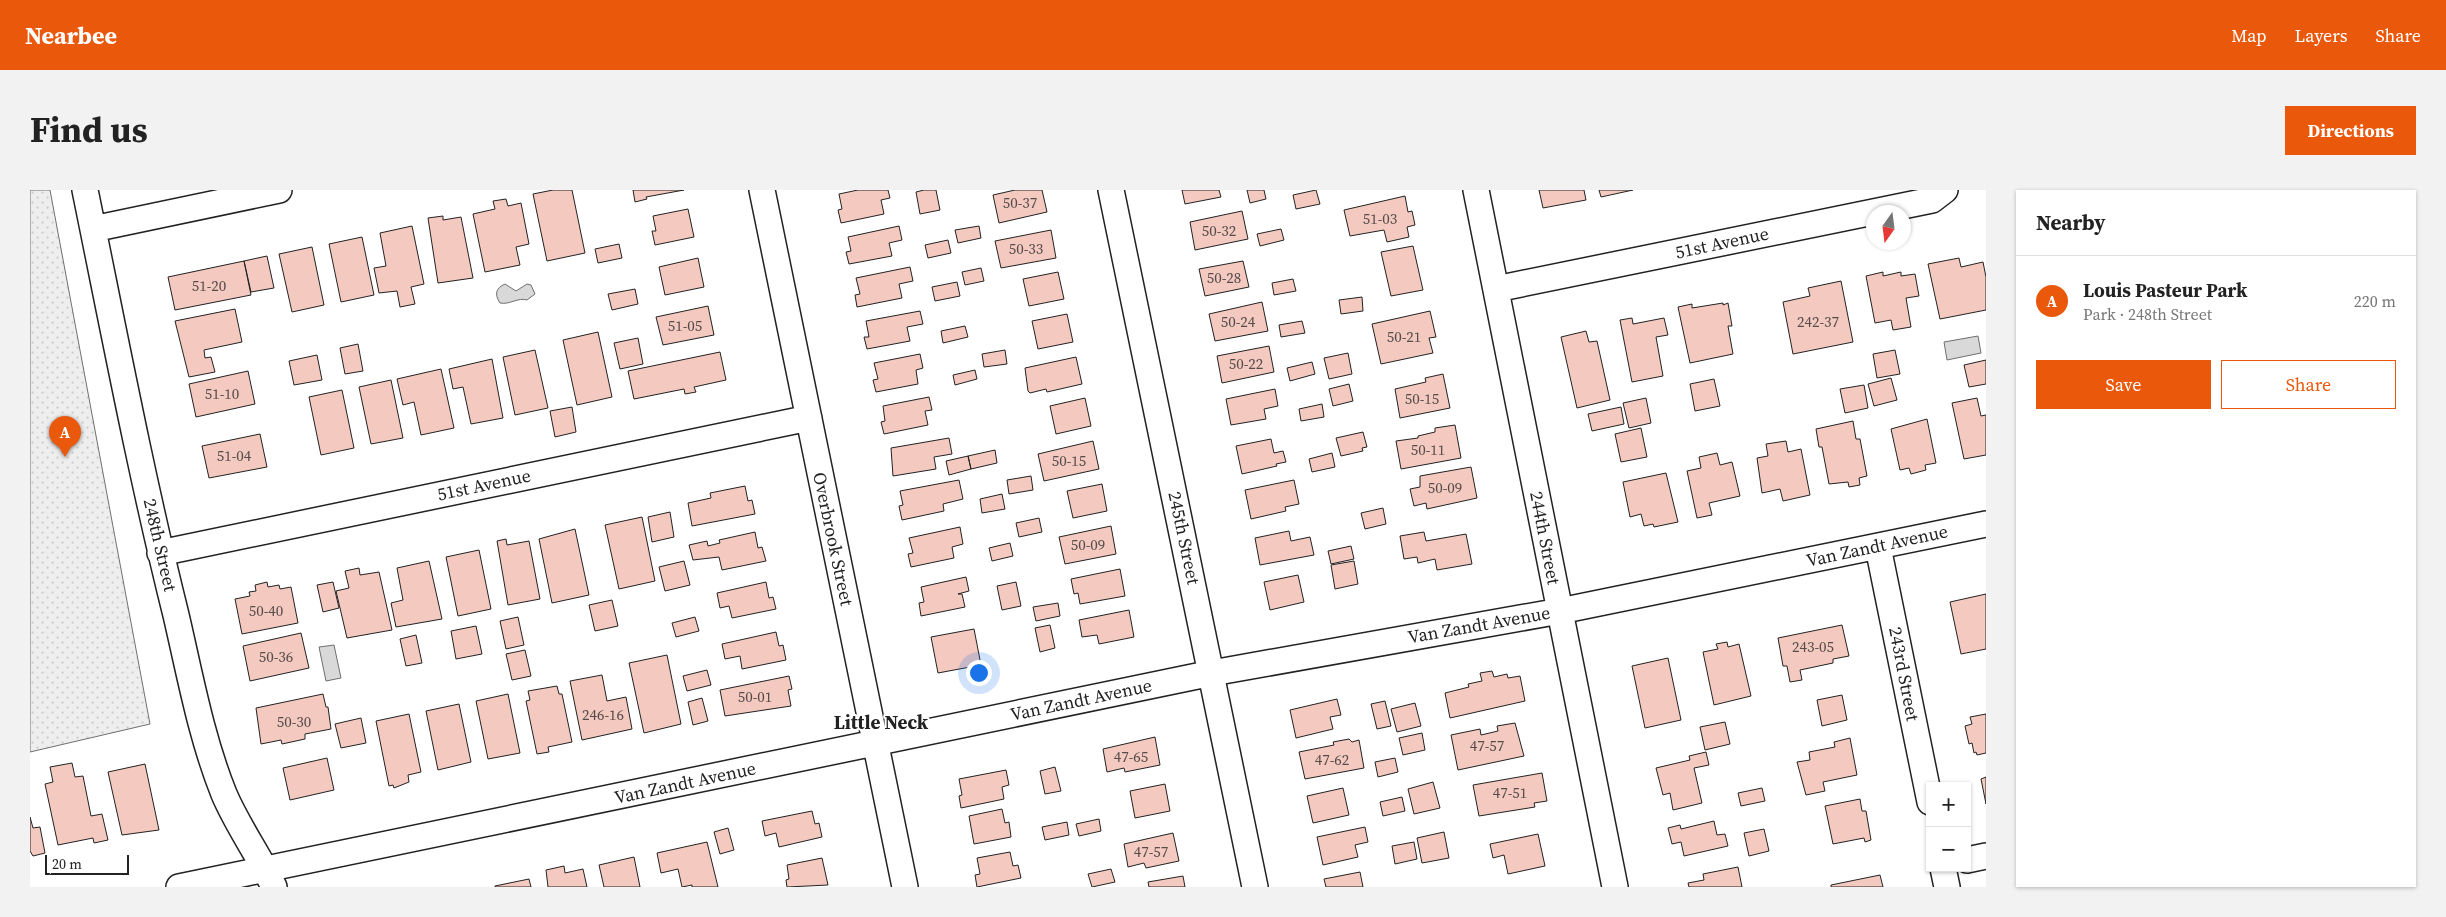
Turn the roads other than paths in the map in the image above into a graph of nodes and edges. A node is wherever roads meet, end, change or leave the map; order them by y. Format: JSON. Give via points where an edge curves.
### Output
{"nodes":[{"id":1,"x":85,"y":190,"type":"edge"},
{"id":2,"x":279,"y":190,"type":"edge"},
{"id":3,"x":762,"y":190,"type":"edge"},
{"id":4,"x":1111,"y":190,"type":"edge"},
{"id":5,"x":1476,"y":190,"type":"edge"},
{"id":6,"x":1945,"y":190,"type":"edge"},
{"id":7,"x":93,"y":229,"type":"junction"},
{"id":8,"x":1496,"y":288,"type":"junction"},
{"id":9,"x":808,"y":418,"type":"junction"},
{"id":10,"x":1986,"y":524,"type":"edge"},
{"id":11,"x":1878,"y":547,"type":"junction"},
{"id":12,"x":160,"y":553,"type":"junction"},
{"id":13,"x":1560,"y":611,"type":"junction"},
{"id":14,"x":1212,"y":673,"type":"junction"},
{"id":15,"x":875,"y":743,"type":"junction"},
{"id":16,"x":1926,"y":782,"type":"edge"},
{"id":17,"x":1986,"y":856,"type":"edge"},
{"id":18,"x":1971,"y":859,"type":"edge"},
{"id":19,"x":1944,"y":872,"type":"edge"},
{"id":20,"x":270,"y":878,"type":"edge"},
{"id":21,"x":179,"y":887,"type":"edge"},
{"id":22,"x":905,"y":887,"type":"edge"},
{"id":23,"x":1255,"y":887,"type":"edge"},
{"id":24,"x":1615,"y":887,"type":"edge"},
{"id":25,"x":1947,"y":887,"type":"edge"}],
"edges":[{"from":1,"to":7,"type":"street","name":"248th Street"},
{"from":2,"to":7,"type":"street"},
{"from":3,"to":9,"type":"street","name":"Overbrook Street"},
{"from":4,"to":14,"type":"street","name":"245th Street"},
{"from":5,"to":8,"type":"street","name":"244th Street"},
{"from":6,"to":8,"type":"street","name":"51st Avenue","via":[[1932,200]]},
{"from":7,"to":12,"type":"street","name":"248th Street"},
{"from":8,"to":13,"type":"street","name":"244th Street"},
{"from":9,"to":12,"type":"street","name":"51st Avenue"},
{"from":9,"to":15,"type":"street","name":"Overbrook Street"},
{"from":10,"to":11,"type":"street","name":"Van Zandt Avenue"},
{"from":11,"to":13,"type":"street","name":"Van Zandt Avenue"},
{"from":11,"to":16,"type":"street","name":"243rd Street"},
{"from":12,"to":20,"type":"street","name":"248th Street","via":[[205,735],[224,794]]},
{"from":13,"to":14,"type":"street","name":"Van Zandt Avenue"},
{"from":13,"to":24,"type":"street","name":"244th Street"},
{"from":14,"to":15,"type":"street","name":"Van Zandt Avenue"},
{"from":14,"to":23,"type":"street","name":"245th Street"},
{"from":15,"to":20,"type":"street","name":"Van Zandt Avenue"},
{"from":15,"to":22,"type":"street","name":"Overbrook Street"},
{"from":17,"to":18,"type":"street"},
{"from":19,"to":25,"type":"street"},
{"from":20,"to":21,"type":"street","name":"Van Zandt Avenue"}]}
